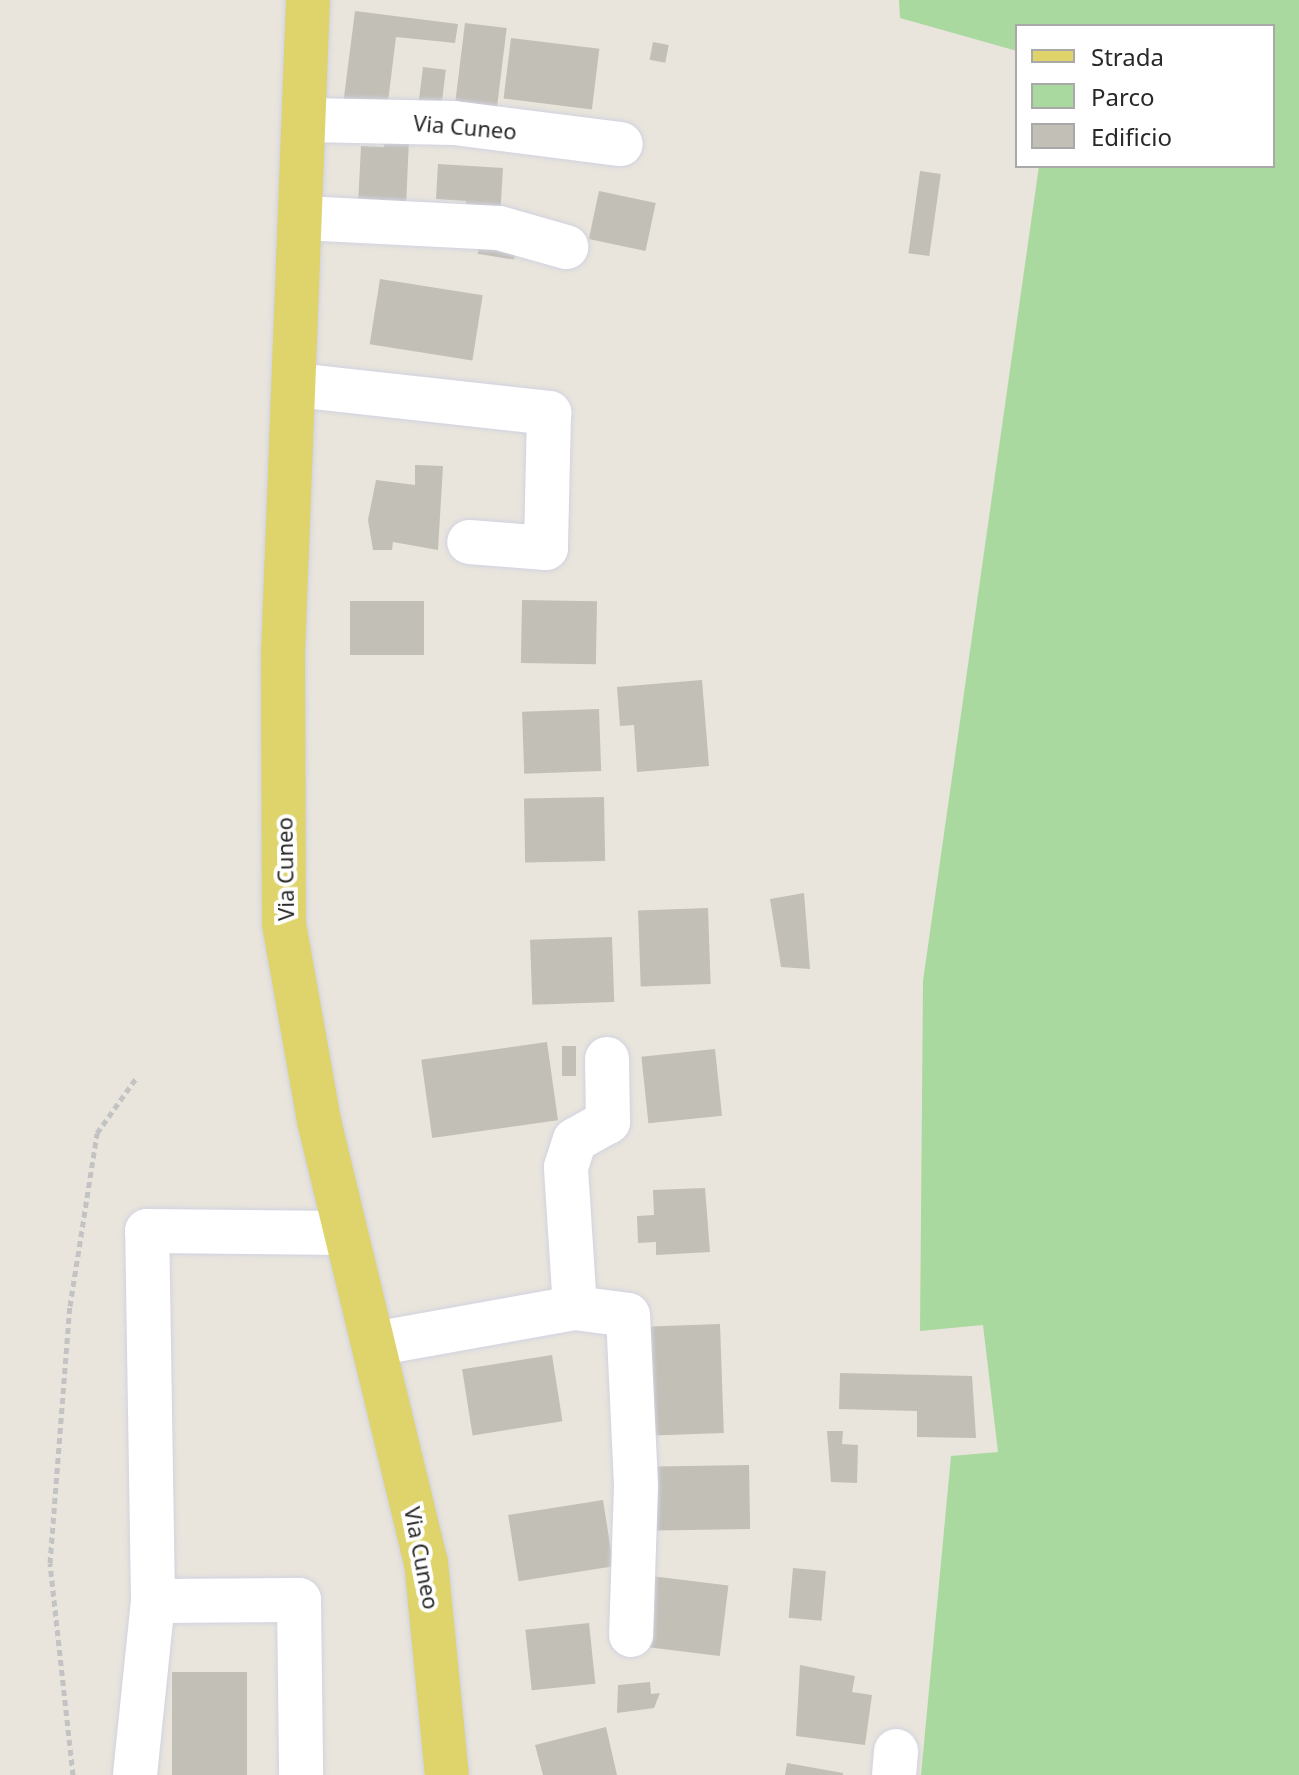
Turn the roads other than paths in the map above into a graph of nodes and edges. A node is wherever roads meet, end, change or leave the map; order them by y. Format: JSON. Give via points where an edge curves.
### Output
{"nodes":[{"id":1,"x":308,"y":0,"type":"edge"},
{"id":2,"x":307,"y":120,"type":"junction"},
{"id":3,"x":621,"y":144,"type":"dead end"},
{"id":4,"x":303,"y":218,"type":"junction"},
{"id":5,"x":566,"y":247,"type":"dead end"},
{"id":6,"x":296,"y":385,"type":"junction"},
{"id":7,"x":469,"y":542,"type":"dead end"},
{"id":8,"x":607,"y":1059,"type":"dead end"},
{"id":9,"x":346,"y":1233,"type":"junction"},
{"id":10,"x":575,"y":1308,"type":"junction"},
{"id":11,"x":374,"y":1344,"type":"junction"},
{"id":12,"x":153,"y":1601,"type":"junction"},
{"id":13,"x":631,"y":1635,"type":"dead end"},
{"id":14,"x":135,"y":1775,"type":"edge"},
{"id":15,"x":301,"y":1775,"type":"edge"},
{"id":16,"x":447,"y":1775,"type":"edge"}],
"edges":[{"from":1,"to":2,"type":"main road","name":"Via Cuneo"},
{"from":2,"to":3,"type":"street","name":"Via Cuneo","via":[[454,123]]},
{"from":2,"to":4,"type":"main road","name":"Via Cuneo"},
{"from":4,"to":5,"type":"street","via":[[499,228]]},
{"from":4,"to":6,"type":"main road","name":"Via Cuneo"},
{"from":6,"to":7,"type":"street","via":[[549,413],[546,548]]},
{"from":6,"to":9,"type":"main road","name":"Via Cuneo","via":[[283,653],[284,924]]},
{"from":8,"to":10,"type":"street","via":[[608,1122],[575,1140],[566,1167]]},
{"from":9,"to":11,"type":"main road","name":"Via Cuneo"},
{"from":9,"to":12,"type":"street","via":[[147,1231]]},
{"from":10,"to":11,"type":"street"},
{"from":10,"to":13,"type":"street","via":[[628,1315],[636,1487]]},
{"from":11,"to":16,"type":"main road","name":"Via Cuneo","via":[[426,1562]]},
{"from":12,"to":14,"type":"street"},
{"from":12,"to":15,"type":"street","via":[[299,1600]]}]}
